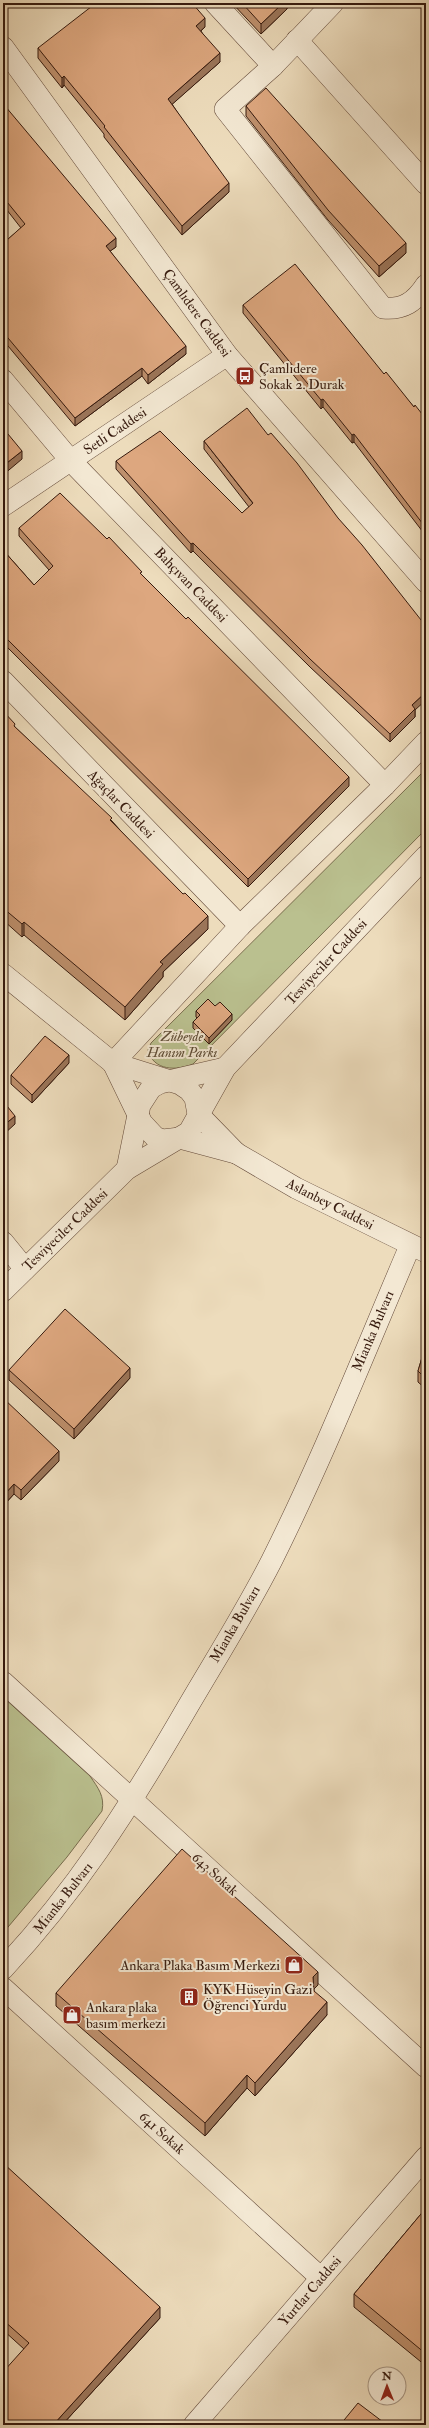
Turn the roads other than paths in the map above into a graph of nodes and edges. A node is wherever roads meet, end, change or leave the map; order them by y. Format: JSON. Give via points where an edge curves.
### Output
{"nodes":[{"id":1,"x":216,"y":3,"type":"edge"},
{"id":2,"x":333,"y":3,"type":"edge"},
{"id":3,"x":297,"y":40,"type":"junction"},
{"id":4,"x":3,"y":47,"type":"edge"},
{"id":5,"x":273,"y":66,"type":"junction"},
{"id":6,"x":426,"y":184,"type":"edge"},
{"id":7,"x":426,"y":285,"type":"edge"},
{"id":8,"x":227,"y":355,"type":"junction"},
{"id":9,"x":3,"y":380,"type":"edge"},
{"id":10,"x":71,"y":461,"type":"junction"},
{"id":11,"x":3,"y":506,"type":"edge"},
{"id":12,"x":426,"y":582,"type":"edge"},
{"id":13,"x":3,"y":681,"type":"edge"},
{"id":14,"x":426,"y":742,"type":"edge"},
{"id":15,"x":385,"y":785,"type":"junction"},
{"id":16,"x":426,"y":856,"type":"edge"},
{"id":17,"x":240,"y":926,"type":"junction"},
{"id":18,"x":3,"y":974,"type":"edge"},
{"id":19,"x":113,"y":1063,"type":"junction"},
{"id":20,"x":225,"y":1068,"type":"junction"},
{"id":21,"x":170,"y":1082,"type":"junction"},
{"id":22,"x":198,"y":1114,"type":"junction"},
{"id":23,"x":140,"y":1115,"type":"junction"},
{"id":24,"x":180,"y":1138,"type":"junction"},
{"id":25,"x":236,"y":1153,"type":"junction"},
{"id":26,"x":127,"y":1170,"type":"junction"},
{"id":27,"x":3,"y":1242,"type":"edge"},
{"id":28,"x":418,"y":1249,"type":"edge"},
{"id":29,"x":25,"y":1269,"type":"junction"},
{"id":30,"x":3,"y":1291,"type":"edge"},
{"id":31,"x":3,"y":1682,"type":"edge"},
{"id":32,"x":134,"y":1799,"type":"junction"},
{"id":33,"x":3,"y":1970,"type":"edge"},
{"id":34,"x":3,"y":1988,"type":"edge"},
{"id":35,"x":426,"y":2066,"type":"edge"},
{"id":36,"x":426,"y":2157,"type":"edge"},
{"id":37,"x":321,"y":2278,"type":"junction"},
{"id":38,"x":194,"y":2425,"type":"edge"}],
"edges":[{"from":1,"to":5,"type":"street"},
{"from":2,"to":3,"type":"street"},
{"from":3,"to":5,"type":"street"},
{"from":3,"to":6,"type":"street"},
{"from":4,"to":8,"type":"street","name":"Çamlıdere Caddesi"},
{"from":5,"to":7,"type":"street","via":[[225,109],[383,308],[406,305],[420,294]]},
{"from":8,"to":10,"type":"street","name":"Setli Caddesi"},
{"from":8,"to":12,"type":"street","name":"Çamlıdere Caddesi"},
{"from":9,"to":10,"type":"street","name":"Bahçıvan Caddesi"},
{"from":10,"to":11,"type":"street","name":"Setli Caddesi"},
{"from":10,"to":15,"type":"street","name":"Bahçıvan Caddesi"},
{"from":13,"to":17,"type":"street","name":"Ağaçlar Caddesi"},
{"from":14,"to":15,"type":"street"},
{"from":15,"to":17,"type":"street"},
{"from":16,"to":20,"type":"street","name":"Tesviyeciler Caddesi"},
{"from":17,"to":19,"type":"street"},
{"from":18,"to":19,"type":"street"},
{"from":19,"to":21,"type":"street"},
{"from":19,"to":23,"type":"street"},
{"from":20,"to":21,"type":"street"},
{"from":20,"to":22,"type":"street","name":"Tesviyeciler Caddesi"},
{"from":21,"to":22,"type":"street","via":[[180,1084],[195,1098]]},
{"from":21,"to":23,"type":"street","via":[[160,1083],[151,1088],[142,1100]]},
{"from":22,"to":24,"type":"street","via":[[194,1125]]},
{"from":22,"to":25,"type":"street"},
{"from":23,"to":24,"type":"street","via":[[142,1123],[155,1137],[168,1140]]},
{"from":23,"to":26,"type":"street"},
{"from":24,"to":25,"type":"street"},
{"from":24,"to":26,"type":"street","name":"Tesviyeciler Caddesi"},
{"from":25,"to":28,"type":"street","name":"Aslanbey Caddesi","via":[[296,1188]]},
{"from":26,"to":29,"type":"street","name":"Tesviyeciler Caddesi"},
{"from":27,"to":29,"type":"street"},
{"from":28,"to":32,"type":"street","name":"Mianka Bulvarı","via":[[271,1561]]},
{"from":29,"to":30,"type":"street","name":"Tesviyeciler Caddesi"},
{"from":31,"to":32,"type":"street","name":"643 Sokak"},
{"from":32,"to":33,"type":"street","name":"Mianka Bulvarı","via":[[84,1873],[38,1932]]},
{"from":32,"to":35,"type":"street","name":"643 Sokak"},
{"from":34,"to":37,"type":"street","name":"641 Sokak"},
{"from":36,"to":37,"type":"street","name":"Yurtlar Caddesi"},
{"from":37,"to":38,"type":"street","name":"Yurtlar Caddesi"}]}
